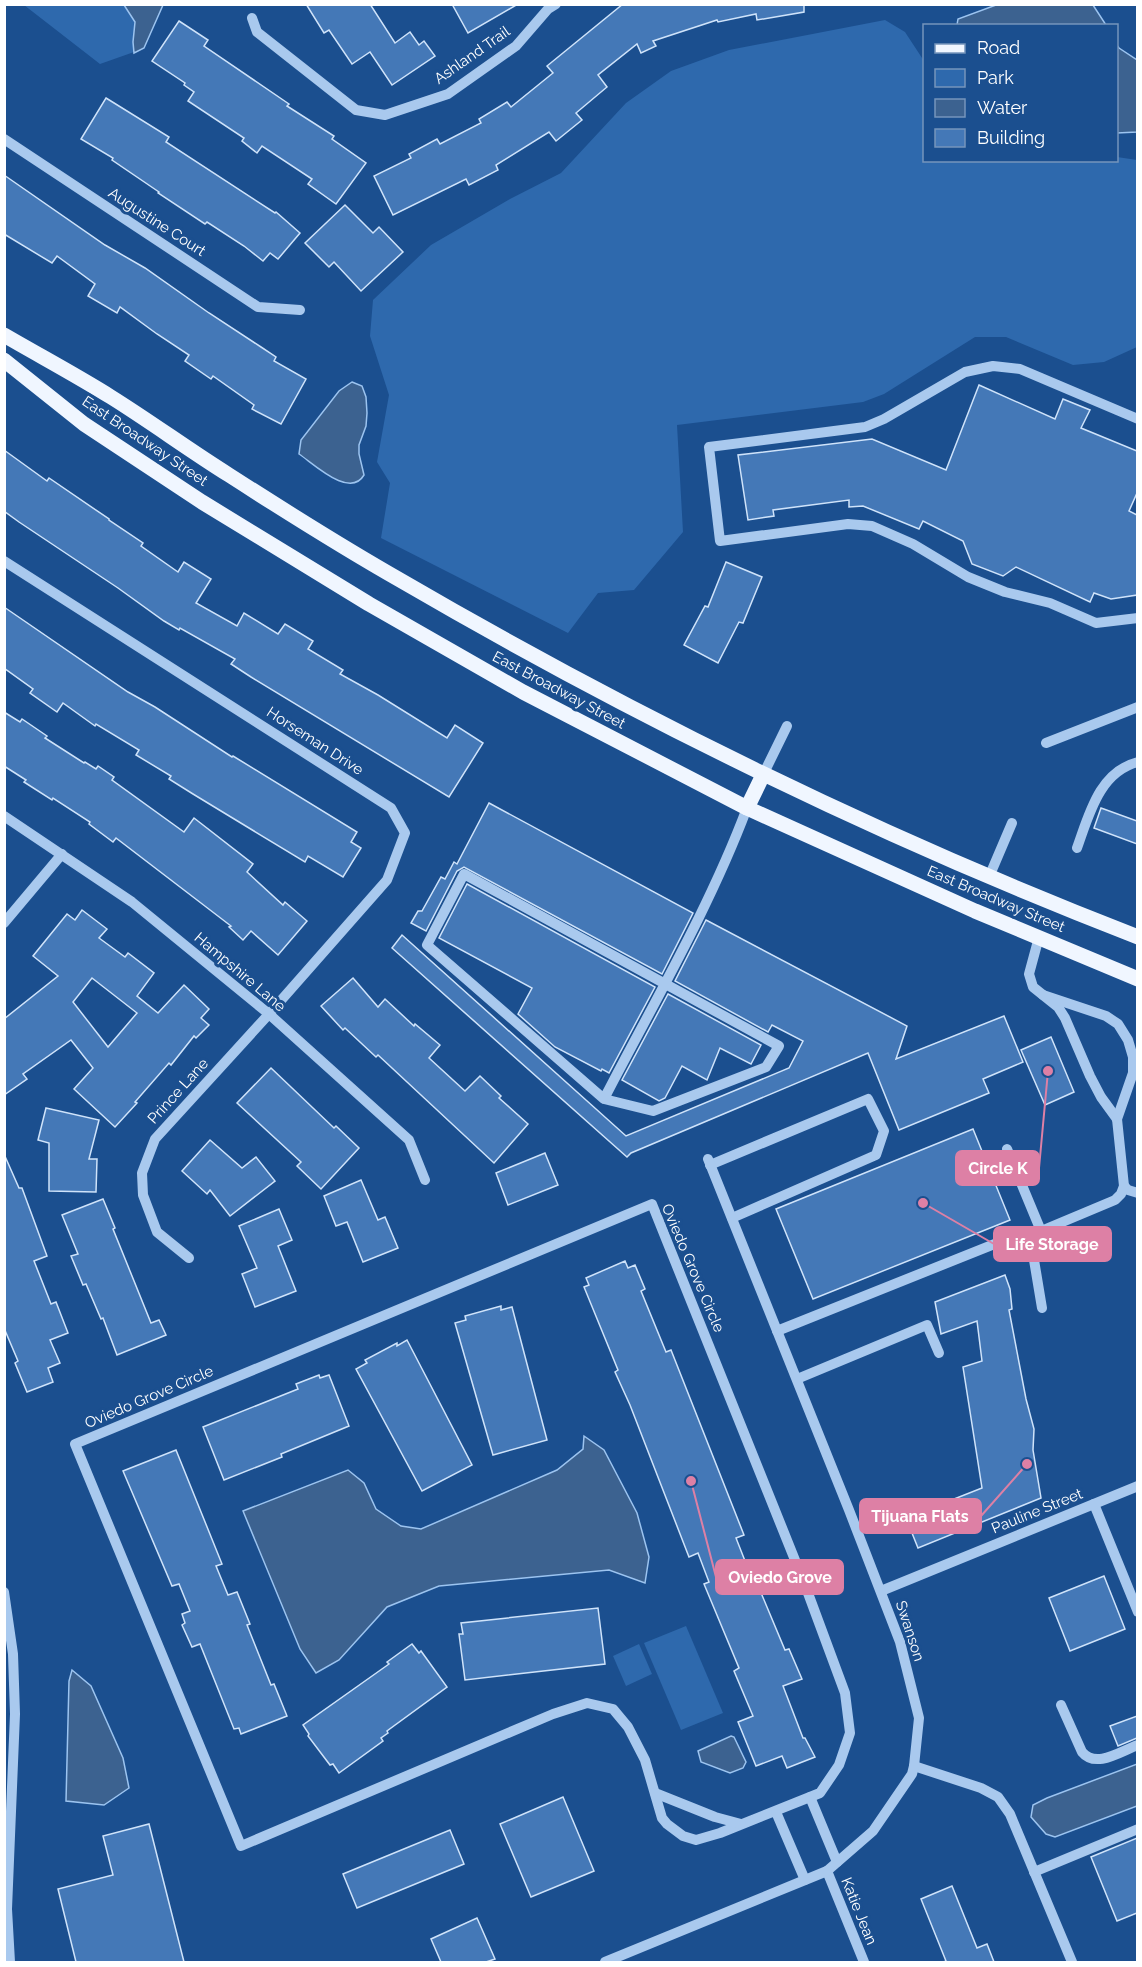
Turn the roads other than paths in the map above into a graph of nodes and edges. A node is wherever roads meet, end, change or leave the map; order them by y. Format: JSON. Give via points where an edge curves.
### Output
{"nodes":[{"id":1,"x":550,"y":6,"type":"edge"},
{"id":2,"x":252,"y":18,"type":"dead end"},
{"id":3,"x":4,"y":139,"type":"edge"},
{"id":4,"x":300,"y":310,"type":"dead end"},
{"id":5,"x":4,"y":335,"type":"edge"},
{"id":6,"x":4,"y":360,"type":"edge"},
{"id":7,"x":1137,"y":419,"type":"edge"},
{"id":8,"x":4,"y":561,"type":"edge"},
{"id":9,"x":1137,"y":618,"type":"edge"},
{"id":10,"x":1137,"y":707,"type":"edge"},
{"id":11,"x":787,"y":726,"type":"dead end"},
{"id":12,"x":1046,"y":743,"type":"dead end"},
{"id":13,"x":1137,"y":762,"type":"edge"},
{"id":14,"x":763,"y":775,"type":"junction"},
{"id":15,"x":747,"y":808,"type":"junction"},
{"id":16,"x":4,"y":816,"type":"edge"},
{"id":17,"x":1012,"y":823,"type":"dead end"},
{"id":18,"x":1077,"y":848,"type":"dead end"},
{"id":19,"x":62,"y":854,"type":"junction"},
{"id":20,"x":989,"y":877,"type":"junction"},
{"id":21,"x":4,"y":923,"type":"edge"},
{"id":22,"x":1039,"y":937,"type":"junction"},
{"id":23,"x":1137,"y":937,"type":"edge"},
{"id":24,"x":1137,"y":979,"type":"edge"},
{"id":25,"x":663,"y":984,"type":"junction"},
{"id":26,"x":1060,"y":1004,"type":"junction"},
{"id":27,"x":268,"y":1014,"type":"junction"},
{"id":28,"x":604,"y":1099,"type":"junction"},
{"id":29,"x":1117,"y":1119,"type":"junction"},
{"id":30,"x":1007,"y":1149,"type":"dead end"},
{"id":31,"x":425,"y":1180,"type":"dead end"},
{"id":32,"x":1124,"y":1186,"type":"junction"},
{"id":33,"x":1137,"y":1193,"type":"edge"},
{"id":34,"x":732,"y":1218,"type":"junction"},
{"id":35,"x":1041,"y":1231,"type":"junction"},
{"id":36,"x":189,"y":1258,"type":"dead end"},
{"id":37,"x":1042,"y":1308,"type":"dead end"},
{"id":38,"x":777,"y":1331,"type":"junction"},
{"id":39,"x":939,"y":1353,"type":"dead end"},
{"id":40,"x":797,"y":1379,"type":"junction"},
{"id":41,"x":1137,"y":1486,"type":"edge"},
{"id":42,"x":1094,"y":1504,"type":"junction"},
{"id":43,"x":881,"y":1591,"type":"junction"},
{"id":44,"x":4,"y":1592,"type":"edge"},
{"id":45,"x":1137,"y":1612,"type":"edge"},
{"id":46,"x":1061,"y":1705,"type":"dead end"},
{"id":47,"x":1137,"y":1745,"type":"edge"},
{"id":48,"x":914,"y":1766,"type":"junction"},
{"id":49,"x":655,"y":1793,"type":"junction"},
{"id":50,"x":810,"y":1797,"type":"junction"},
{"id":51,"x":776,"y":1812,"type":"junction"},
{"id":52,"x":741,"y":1824,"type":"junction"},
{"id":53,"x":1137,"y":1829,"type":"edge"},
{"id":54,"x":837,"y":1862,"type":"junction"},
{"id":55,"x":827,"y":1871,"type":"junction"},
{"id":56,"x":1034,"y":1872,"type":"junction"},
{"id":57,"x":805,"y":1880,"type":"junction"},
{"id":58,"x":10,"y":1962,"type":"edge"},
{"id":59,"x":604,"y":1962,"type":"edge"},
{"id":60,"x":864,"y":1962,"type":"edge"},
{"id":61,"x":1072,"y":1962,"type":"edge"}],
"edges":[{"from":1,"to":2,"type":"street","name":"Ashland Trail","via":[[516,46],[448,94],[385,116],[356,110],[257,32]]},
{"from":3,"to":4,"type":"street","name":"Augustine Court","via":[[258,306]]},
{"from":5,"to":14,"type":"main road","name":"East Broadway Street","via":[[109,396],[399,580]]},
{"from":6,"to":15,"type":"main road","name":"East Broadway Street","via":[[84,424],[291,558],[523,692]]},
{"from":7,"to":9,"type":"street","via":[[1020,369],[993,366],[965,372],[865,427],[709,447],[720,541],[848,524],[872,526],[913,544],[968,577],[1005,592],[1050,603],[1096,623]]},
{"from":8,"to":27,"type":"street","name":"Horseman Drive","via":[[391,808],[405,833],[387,880]]},
{"from":10,"to":12,"type":"street"},
{"from":11,"to":14,"type":"street"},
{"from":13,"to":18,"type":"street","via":[[1114,773],[1101,788]]},
{"from":14,"to":15,"type":"main road"},
{"from":14,"to":20,"type":"main road","name":"East Broadway Street"},
{"from":15,"to":22,"type":"main road","name":"East Broadway Street"},
{"from":15,"to":25,"type":"street","via":[[729,854]]},
{"from":16,"to":19,"type":"street","name":"Hampshire Lane"},
{"from":17,"to":20,"type":"street"},
{"from":19,"to":21,"type":"street"},
{"from":19,"to":27,"type":"street","name":"Hampshire Lane","via":[[132,902]]},
{"from":20,"to":23,"type":"main road","name":"East Broadway Street"},
{"from":22,"to":24,"type":"main road","name":"East Broadway Street"},
{"from":22,"to":26,"type":"street","via":[[1029,974],[1033,987]]},
{"from":25,"to":28,"type":"street"},
{"from":25,"to":28,"type":"street","via":[[779,1046],[766,1067],[653,1111]]},
{"from":25,"to":28,"type":"street","via":[[464,874],[437,925],[427,945]]},
{"from":26,"to":29,"type":"street","via":[[1090,1076]]},
{"from":26,"to":29,"type":"street","via":[[1106,1016],[1118,1024],[1128,1040],[1133,1072]]},
{"from":27,"to":31,"type":"street","name":"Hampshire Lane","via":[[409,1140]]},
{"from":27,"to":36,"type":"street","name":"Prince Lane","via":[[154,1139],[142,1173],[143,1196],[158,1232]]},
{"from":29,"to":32,"type":"street"},
{"from":30,"to":35,"type":"street"},
{"from":32,"to":33,"type":"street"},
{"from":32,"to":35,"type":"street","via":[[1116,1200]]},
{"from":34,"to":34,"type":"street","name":"Swanson","via":[[709,1162],[868,1099],[884,1131],[876,1155]]},
{"from":34,"to":38,"type":"street","name":"Swanson"},
{"from":35,"to":37,"type":"street","via":[[1034,1237],[1032,1248]]},
{"from":35,"to":38,"type":"street","via":[[1022,1233]]},
{"from":38,"to":40,"type":"street","name":"Swanson"},
{"from":39,"to":40,"type":"street","via":[[927,1325]]},
{"from":40,"to":43,"type":"street","name":"Swanson"},
{"from":41,"to":42,"type":"street","name":"Pauline Street"},
{"from":42,"to":43,"type":"street","name":"Pauline Street"},
{"from":42,"to":45,"type":"street"},
{"from":43,"to":48,"type":"street","name":"Swanson","via":[[900,1642],[919,1718]]},
{"from":44,"to":58,"type":"street","via":[[13,1654],[15,1714],[7,1909]]},
{"from":46,"to":47,"type":"street","via":[[1086,1757],[1102,1759]]},
{"from":48,"to":54,"type":"street","name":"Swanson","via":[[873,1831]]},
{"from":48,"to":56,"type":"street","via":[[998,1797],[1010,1814]]},
{"from":49,"to":50,"type":"street","name":"Oviedo Grove Circle","via":[[645,1760],[628,1726],[613,1709],[586,1702],[242,1846],[75,1443],[652,1204],[845,1693],[850,1733],[839,1765],[820,1793]]},
{"from":49,"to":52,"type":"street"},
{"from":49,"to":52,"type":"street","name":"Oviedo Grove Circle","via":[[662,1818],[683,1836],[696,1840]]},
{"from":50,"to":51,"type":"street","name":"Oviedo Grove Circle"},
{"from":50,"to":54,"type":"street"},
{"from":51,"to":52,"type":"street","name":"Oviedo Grove Circle"},
{"from":51,"to":57,"type":"street"},
{"from":53,"to":56,"type":"street"},
{"from":54,"to":55,"type":"street","name":"Swanson"},
{"from":55,"to":57,"type":"street","name":"Swanson"},
{"from":55,"to":60,"type":"street","name":"Katie Jean"},
{"from":56,"to":61,"type":"street"},
{"from":57,"to":59,"type":"street","name":"Swanson"}]}
